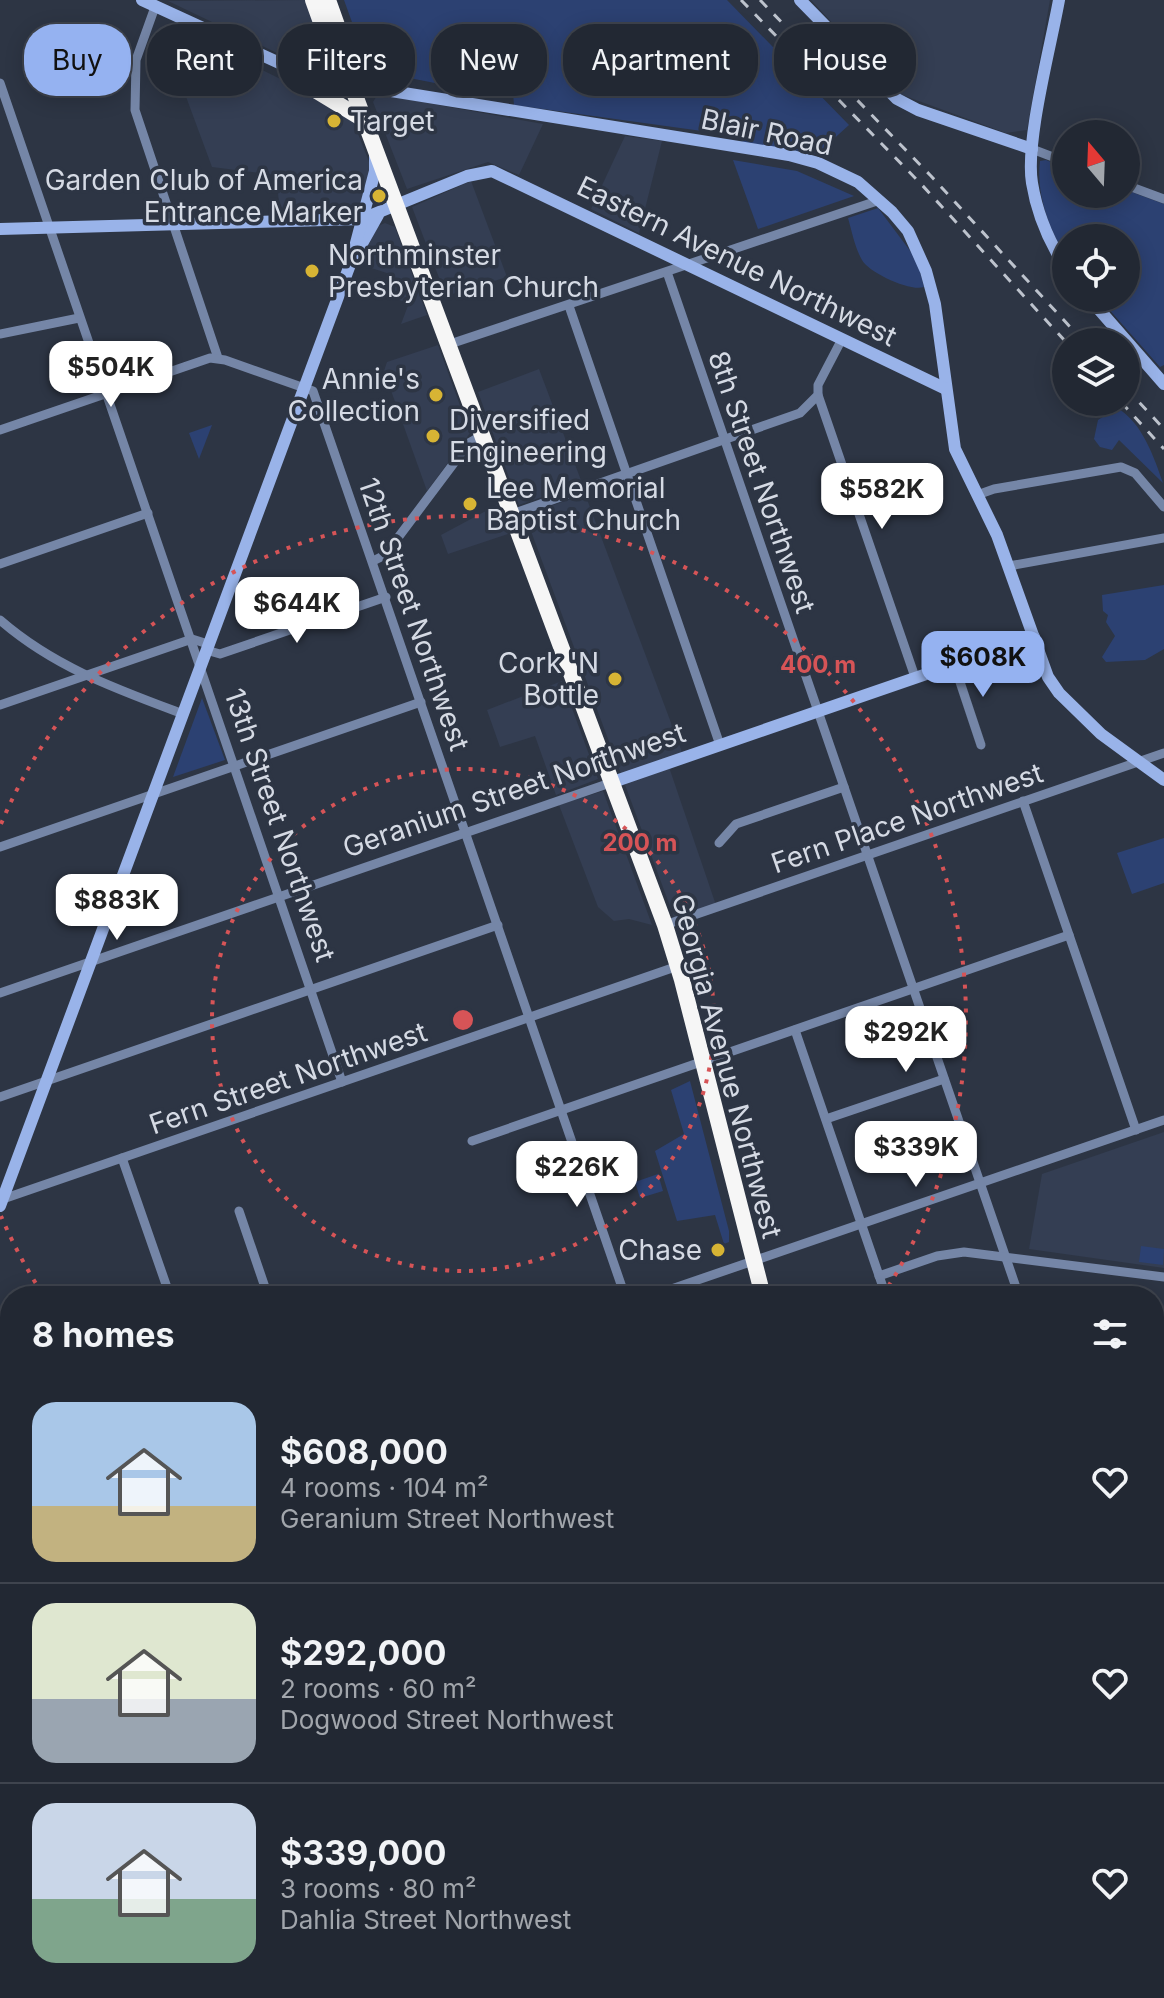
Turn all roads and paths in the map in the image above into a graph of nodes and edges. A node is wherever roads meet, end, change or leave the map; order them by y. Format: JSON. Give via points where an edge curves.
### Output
{"nodes":[{"id":1,"x":142,"y":0,"type":"edge"},
{"id":2,"x":313,"y":0,"type":"edge"},
{"id":3,"x":328,"y":0,"type":"edge"},
{"id":4,"x":800,"y":0,"type":"edge"},
{"id":5,"x":1059,"y":0,"type":"edge"},
{"id":6,"x":155,"y":7,"type":"junction"},
{"id":7,"x":322,"y":24,"type":"edge"},
{"id":8,"x":337,"y":24,"type":"edge"},
{"id":9,"x":278,"y":64,"type":"edge"},
{"id":10,"x":0,"y":83,"type":"edge"},
{"id":11,"x":415,"y":95,"type":"edge"},
{"id":12,"x":325,"y":96,"type":"edge"},
{"id":13,"x":356,"y":96,"type":"edge"},
{"id":14,"x":5,"y":115,"type":"edge"},
{"id":15,"x":366,"y":121,"type":"junction"},
{"id":16,"x":375,"y":143,"type":"junction"},
{"id":17,"x":1032,"y":149,"type":"junction"},
{"id":18,"x":1052,"y":157,"type":"edge"},
{"id":19,"x":1140,"y":190,"type":"edge"},
{"id":20,"x":1164,"y":199,"type":"edge"},
{"id":21,"x":880,"y":200,"type":"junction"},
{"id":22,"x":396,"y":202,"type":"junction"},
{"id":23,"x":359,"y":214,"type":"junction"},
{"id":24,"x":378,"y":215,"type":"junction"},
{"id":25,"x":172,"y":224,"type":"junction"},
{"id":26,"x":48,"y":228,"type":"junction"},
{"id":27,"x":0,"y":229,"type":"edge"},
{"id":28,"x":1052,"y":246,"type":"edge"},
{"id":29,"x":351,"y":262,"type":"junction"},
{"id":30,"x":690,"y":265,"type":"junction"},
{"id":31,"x":667,"y":272,"type":"junction"},
{"id":32,"x":569,"y":306,"type":"junction"},
{"id":33,"x":1101,"y":312,"type":"edge"},
{"id":34,"x":79,"y":318,"type":"junction"},
{"id":35,"x":0,"y":334,"type":"edge"},
{"id":36,"x":842,"y":339,"type":"junction"},
{"id":37,"x":450,"y":344,"type":"junction"},
{"id":38,"x":218,"y":358,"type":"junction"},
{"id":39,"x":1163,"y":381,"type":"edge"},
{"id":40,"x":304,"y":387,"type":"junction"},
{"id":41,"x":946,"y":389,"type":"junction"},
{"id":42,"x":106,"y":393,"type":"junction"},
{"id":43,"x":818,"y":395,"type":"junction"},
{"id":44,"x":0,"y":430,"type":"edge"},
{"id":45,"x":483,"y":435,"type":"junction"},
{"id":46,"x":725,"y":441,"type":"junction"},
{"id":47,"x":627,"y":475,"type":"junction"},
{"id":48,"x":977,"y":495,"type":"junction"},
{"id":49,"x":1164,"y":507,"type":"edge"},
{"id":50,"x":148,"y":513,"type":"junction"},
{"id":51,"x":512,"y":514,"type":"junction"},
{"id":52,"x":1164,"y":538,"type":"edge"},
{"id":53,"x":373,"y":561,"type":"junction"},
{"id":54,"x":0,"y":564,"type":"edge"},
{"id":55,"x":1009,"y":566,"type":"junction"},
{"id":56,"x":386,"y":597,"type":"junction"},
{"id":57,"x":0,"y":620,"type":"edge"},
{"id":58,"x":1034,"y":637,"type":"junction"},
{"id":59,"x":192,"y":639,"type":"junction"},
{"id":60,"x":207,"y":647,"type":"junction"},
{"id":61,"x":954,"y":664,"type":"junction"},
{"id":62,"x":201,"y":666,"type":"junction"},
{"id":63,"x":84,"y":676,"type":"junction"},
{"id":64,"x":915,"y":677,"type":"junction"},
{"id":65,"x":421,"y":702,"type":"junction"},
{"id":66,"x":0,"y":705,"type":"edge"},
{"id":67,"x":818,"y":711,"type":"junction"},
{"id":68,"x":183,"y":714,"type":"junction"},
{"id":69,"x":720,"y":745,"type":"junction"},
{"id":70,"x":981,"y":745,"type":"dead end"},
{"id":71,"x":1164,"y":753,"type":"edge"},
{"id":72,"x":1138,"y":762,"type":"junction"},
{"id":73,"x":235,"y":766,"type":"junction"},
{"id":74,"x":1164,"y":780,"type":"edge"},
{"id":75,"x":613,"y":782,"type":"junction"},
{"id":76,"x":844,"y":787,"type":"junction"},
{"id":77,"x":152,"y":795,"type":"junction"},
{"id":78,"x":1023,"y":801,"type":"junction"},
{"id":79,"x":466,"y":832,"type":"junction"},
{"id":80,"x":719,"y":843,"type":"dead end"},
{"id":81,"x":0,"y":847,"type":"edge"},
{"id":82,"x":867,"y":855,"type":"junction"},
{"id":83,"x":279,"y":897,"type":"junction"},
{"id":84,"x":498,"y":925,"type":"junction"},
{"id":85,"x":665,"y":925,"type":"junction"},
{"id":86,"x":1069,"y":935,"type":"junction"},
{"id":87,"x":90,"y":962,"type":"junction"},
{"id":88,"x":678,"y":966,"type":"junction"},
{"id":89,"x":913,"y":989,"type":"junction"},
{"id":90,"x":311,"y":990,"type":"junction"},
{"id":91,"x":0,"y":993,"type":"edge"},
{"id":92,"x":530,"y":1018,"type":"junction"},
{"id":93,"x":795,"y":1030,"type":"junction"},
{"id":94,"x":703,"y":1061,"type":"junction"},
{"id":95,"x":944,"y":1079,"type":"junction"},
{"id":96,"x":46,"y":1081,"type":"junction"},
{"id":97,"x":342,"y":1082,"type":"junction"},
{"id":98,"x":0,"y":1097,"type":"edge"},
{"id":99,"x":561,"y":1110,"type":"junction"},
{"id":100,"x":826,"y":1119,"type":"junction"},
{"id":101,"x":1164,"y":1120,"type":"edge"},
{"id":102,"x":1136,"y":1130,"type":"junction"},
{"id":103,"x":472,"y":1141,"type":"dead end"},
{"id":104,"x":122,"y":1158,"type":"junction"},
{"id":105,"x":980,"y":1184,"type":"junction"},
{"id":106,"x":1,"y":1203,"type":"edge"},
{"id":107,"x":239,"y":1211,"type":"dead end"},
{"id":108,"x":862,"y":1225,"type":"junction"},
{"id":109,"x":1004,"y":1255,"type":"junction"},
{"id":110,"x":754,"y":1261,"type":"junction"},
{"id":111,"x":879,"y":1276,"type":"junction"},
{"id":112,"x":1164,"y":1277,"type":"edge"},
{"id":113,"x":167,"y":1286,"type":"edge"},
{"id":114,"x":265,"y":1286,"type":"edge"},
{"id":115,"x":622,"y":1286,"type":"edge"},
{"id":116,"x":680,"y":1286,"type":"edge"},
{"id":117,"x":760,"y":1286,"type":"edge"},
{"id":118,"x":882,"y":1286,"type":"edge"},
{"id":119,"x":1015,"y":1286,"type":"edge"}],
"edges":[{"from":1,"to":6,"type":"main road"},
{"from":2,"to":7,"type":"highway"},
{"from":3,"to":8,"type":"highway"},
{"from":4,"to":17,"type":"main road","via":[[897,99]]},
{"from":5,"to":17,"type":"main road"},
{"from":6,"to":9,"type":"main road"},
{"from":6,"to":25,"type":"street","via":[[138,48],[134,100]]},
{"from":10,"to":14,"type":"street","name":"13th Street Northwest"},
{"from":11,"to":21,"type":"main road","name":"Blair Road","via":[[789,155],[843,174]]},
{"from":12,"to":15,"type":"highway"},
{"from":13,"to":15,"type":"highway","name":"Georgia Avenue Northwest"},
{"from":14,"to":26,"type":"street","name":"13th Street Northwest"},
{"from":15,"to":16,"type":"highway","name":"Georgia Avenue Northwest"},
{"from":16,"to":22,"type":"highway","name":"Georgia Avenue Northwest"},
{"from":16,"to":23,"type":"main road","via":[[375,171]]},
{"from":17,"to":18,"type":"street"},
{"from":17,"to":28,"type":"main road","via":[[1031,180]]},
{"from":19,"to":20,"type":"street"},
{"from":21,"to":30,"type":"street"},
{"from":21,"to":41,"type":"main road","name":"Blair Road","via":[[908,231],[926,271],[940,328]]},
{"from":22,"to":23,"type":"main road"},
{"from":22,"to":24,"type":"main road"},
{"from":22,"to":30,"type":"main road","name":"Eastern Avenue Northwest","via":[[479,172],[506,176]]},
{"from":22,"to":37,"type":"highway","name":"Georgia Avenue Northwest"},
{"from":23,"to":24,"type":"main road"},
{"from":23,"to":25,"type":"main road"},
{"from":23,"to":29,"type":"main road"},
{"from":24,"to":29,"type":"main road"},
{"from":25,"to":26,"type":"main road"},
{"from":25,"to":38,"type":"street"},
{"from":26,"to":27,"type":"main road"},
{"from":26,"to":34,"type":"street","name":"13th Street Northwest"},
{"from":29,"to":40,"type":"main road"},
{"from":30,"to":31,"type":"street"},
{"from":30,"to":36,"type":"main road","name":"Eastern Avenue Northwest"},
{"from":31,"to":32,"type":"street"},
{"from":31,"to":46,"type":"street","name":"8th Street Northwest"},
{"from":32,"to":37,"type":"street"},
{"from":32,"to":47,"type":"street"},
{"from":33,"to":39,"type":"main road"},
{"from":34,"to":35,"type":"street"},
{"from":34,"to":42,"type":"street","name":"13th Street Northwest"},
{"from":36,"to":41,"type":"main road","name":"Eastern Avenue Northwest"},
{"from":36,"to":43,"type":"street"},
{"from":37,"to":45,"type":"highway","name":"Georgia Avenue Northwest"},
{"from":38,"to":40,"type":"street"},
{"from":38,"to":42,"type":"street"},
{"from":40,"to":53,"type":"street","name":"12th Street Northwest","via":[[315,395]]},
{"from":40,"to":60,"type":"main road"},
{"from":41,"to":48,"type":"main road","name":"Blair Road","via":[[955,449]]},
{"from":42,"to":44,"type":"street"},
{"from":42,"to":50,"type":"street","name":"13th Street Northwest"},
{"from":43,"to":46,"type":"street","via":[[793,417]]},
{"from":43,"to":64,"type":"street"},
{"from":45,"to":51,"type":"highway","name":"Georgia Avenue Northwest"},
{"from":45,"to":53,"type":"street","via":[[466,446],[385,555]]},
{"from":46,"to":47,"type":"street"},
{"from":46,"to":67,"type":"street","name":"8th Street Northwest"},
{"from":47,"to":51,"type":"street"},
{"from":47,"to":69,"type":"street"},
{"from":48,"to":49,"type":"street","via":[[1121,467],[1135,473]]},
{"from":48,"to":55,"type":"main road","name":"Blair Road"},
{"from":50,"to":54,"type":"street"},
{"from":50,"to":59,"type":"street","name":"13th Street Northwest"},
{"from":51,"to":75,"type":"highway","name":"Georgia Avenue Northwest"},
{"from":52,"to":55,"type":"street"},
{"from":53,"to":56,"type":"street","name":"12th Street Northwest"},
{"from":55,"to":58,"type":"main road","name":"Blair Road"},
{"from":56,"to":60,"type":"street","via":[[220,654]]},
{"from":56,"to":65,"type":"street","name":"12th Street Northwest"},
{"from":57,"to":63,"type":"street"},
{"from":58,"to":61,"type":"main road","name":"Geranium Street Northwest"},
{"from":58,"to":72,"type":"main road","name":"Blair Road","via":[[1059,693]]},
{"from":59,"to":60,"type":"street"},
{"from":59,"to":62,"type":"street","name":"13th Street Northwest"},
{"from":59,"to":63,"type":"street"},
{"from":60,"to":62,"type":"main road"},
{"from":61,"to":64,"type":"main road","name":"Geranium Street Northwest"},
{"from":61,"to":70,"type":"street"},
{"from":62,"to":68,"type":"main road"},
{"from":62,"to":73,"type":"street","name":"13th Street Northwest"},
{"from":63,"to":66,"type":"street"},
{"from":63,"to":68,"type":"street"},
{"from":64,"to":67,"type":"main road","name":"Geranium Street Northwest"},
{"from":65,"to":73,"type":"street"},
{"from":65,"to":79,"type":"street","name":"12th Street Northwest"},
{"from":67,"to":69,"type":"main road","name":"Geranium Street Northwest"},
{"from":67,"to":76,"type":"street","name":"8th Street Northwest"},
{"from":68,"to":77,"type":"main road"},
{"from":69,"to":75,"type":"main road","name":"Geranium Street Northwest"},
{"from":71,"to":72,"type":"street","name":"Fern Place Northwest"},
{"from":72,"to":74,"type":"main road","name":"Blair Road"},
{"from":72,"to":78,"type":"street","name":"Fern Place Northwest"},
{"from":73,"to":77,"type":"street"},
{"from":73,"to":83,"type":"street","name":"13th Street Northwest"},
{"from":75,"to":79,"type":"street","name":"Geranium Street Northwest"},
{"from":75,"to":85,"type":"highway","name":"Georgia Avenue Northwest"},
{"from":76,"to":80,"type":"street","via":[[736,824]]},
{"from":76,"to":82,"type":"street","name":"8th Street Northwest"},
{"from":77,"to":81,"type":"street"},
{"from":77,"to":87,"type":"main road"},
{"from":78,"to":82,"type":"street","name":"Fern Place Northwest"},
{"from":78,"to":86,"type":"street"},
{"from":79,"to":83,"type":"street","name":"Geranium Street Northwest"},
{"from":79,"to":84,"type":"street","name":"12th Street Northwest"},
{"from":82,"to":85,"type":"street","name":"Fern Place Northwest"},
{"from":82,"to":89,"type":"street","name":"8th Street Northwest"},
{"from":83,"to":87,"type":"street","name":"Geranium Street Northwest"},
{"from":83,"to":90,"type":"street","name":"13th Street Northwest"},
{"from":84,"to":90,"type":"street"},
{"from":84,"to":92,"type":"street","name":"12th Street Northwest"},
{"from":85,"to":88,"type":"highway","name":"Georgia Avenue Northwest"},
{"from":86,"to":89,"type":"street"},
{"from":86,"to":102,"type":"street"},
{"from":87,"to":91,"type":"street","name":"Geranium Street Northwest"},
{"from":87,"to":96,"type":"main road"},
{"from":88,"to":92,"type":"street","name":"Fern Street Northwest"},
{"from":88,"to":94,"type":"highway","name":"Georgia Avenue Northwest"},
{"from":89,"to":93,"type":"street"},
{"from":89,"to":95,"type":"street","name":"8th Street Northwest"},
{"from":90,"to":96,"type":"street"},
{"from":90,"to":97,"type":"street","name":"13th Street Northwest"},
{"from":92,"to":97,"type":"street","name":"Fern Street Northwest"},
{"from":92,"to":99,"type":"street","name":"12th Street Northwest"},
{"from":93,"to":94,"type":"street"},
{"from":93,"to":100,"type":"street"},
{"from":94,"to":99,"type":"street"},
{"from":94,"to":110,"type":"highway","name":"Georgia Avenue Northwest"},
{"from":95,"to":100,"type":"street"},
{"from":95,"to":105,"type":"street","name":"8th Street Northwest"},
{"from":96,"to":98,"type":"street"},
{"from":96,"to":106,"type":"main road"},
{"from":97,"to":104,"type":"street","name":"Fern Street Northwest"},
{"from":99,"to":103,"type":"street"},
{"from":99,"to":115,"type":"street","name":"12th Street Northwest"},
{"from":100,"to":108,"type":"street"},
{"from":101,"to":102,"type":"street"},
{"from":102,"to":105,"type":"street"},
{"from":104,"to":106,"type":"street","name":"Fern Street Northwest"},
{"from":104,"to":113,"type":"street"},
{"from":105,"to":108,"type":"street"},
{"from":105,"to":109,"type":"street","name":"8th Street Northwest"},
{"from":107,"to":114,"type":"street"},
{"from":108,"to":110,"type":"street"},
{"from":108,"to":111,"type":"street"},
{"from":109,"to":111,"type":"street","via":[[947,1254]]},
{"from":109,"to":112,"type":"street"},
{"from":109,"to":119,"type":"street","name":"8th Street Northwest"},
{"from":110,"to":116,"type":"street"},
{"from":110,"to":117,"type":"highway","name":"Georgia Avenue Northwest"},
{"from":111,"to":118,"type":"street"}]}
